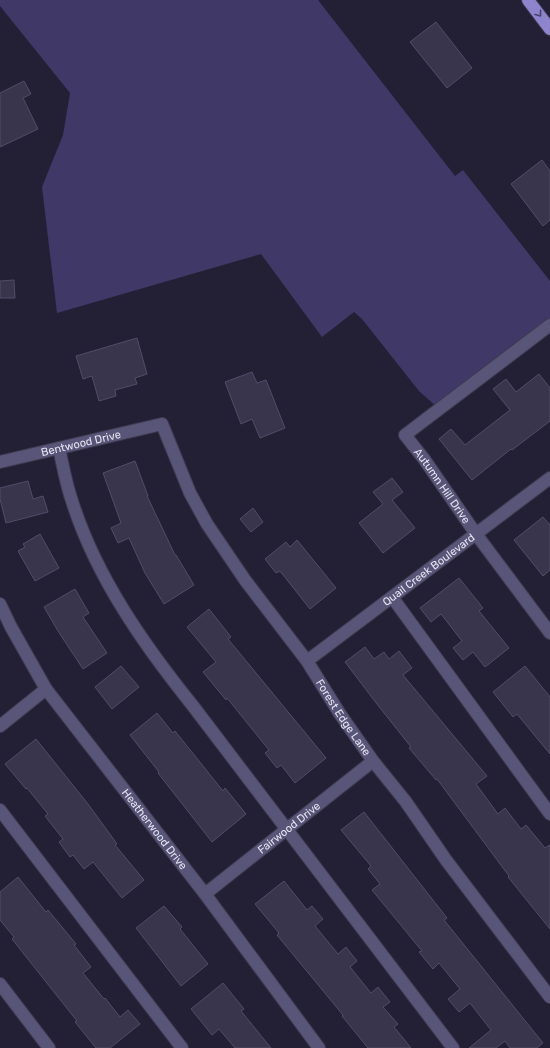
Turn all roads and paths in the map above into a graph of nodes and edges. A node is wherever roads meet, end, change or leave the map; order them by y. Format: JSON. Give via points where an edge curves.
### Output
{"nodes":[{"id":1,"x":528,"y":0,"type":"edge"},
{"id":2,"x":550,"y":29,"type":"edge"},
{"id":3,"x":550,"y":325,"type":"edge"},
{"id":4,"x":162,"y":424,"type":"joint"},
{"id":5,"x":59,"y":448,"type":"junction"},
{"id":6,"x":0,"y":462,"type":"edge"},
{"id":7,"x":550,"y":478,"type":"edge"},
{"id":8,"x":476,"y":534,"type":"junction"},
{"id":9,"x":392,"y":597,"type":"junction"},
{"id":10,"x":0,"y":604,"type":"edge"},
{"id":11,"x":546,"y":618,"type":"edge"},
{"id":12,"x":550,"y":633,"type":"edge"},
{"id":13,"x":307,"y":661,"type":"junction"},
{"id":14,"x":46,"y":689,"type":"junction"},
{"id":15,"x":0,"y":726,"type":"edge"},
{"id":16,"x":373,"y":761,"type":"junction"},
{"id":17,"x":0,"y":810,"type":"edge"},
{"id":18,"x":550,"y":814,"type":"edge"},
{"id":19,"x":287,"y":829,"type":"junction"},
{"id":20,"x":205,"y":894,"type":"junction"},
{"id":21,"x":0,"y":984,"type":"edge"},
{"id":22,"x":550,"y":997,"type":"edge"},
{"id":23,"x":49,"y":1048,"type":"edge"},
{"id":24,"x":182,"y":1048,"type":"edge"},
{"id":25,"x":319,"y":1048,"type":"edge"},
{"id":26,"x":453,"y":1048,"type":"edge"}],
"edges":[{"from":1,"to":2,"type":"main road","one_way":true},
{"from":3,"to":8,"type":"street","name":"Autumn Hill Drive","via":[[405,435]]},
{"from":4,"to":5,"type":"street","name":"Bentwood Drive"},
{"from":4,"to":13,"type":"street","name":"Forest Edge Lane","via":[[190,493],[207,524],[245,580]]},
{"from":5,"to":6,"type":"street","name":"Bentwood Drive"},
{"from":5,"to":19,"type":"street","via":[[72,501],[100,569],[167,674]]},
{"from":7,"to":8,"type":"street","name":"Quail Creek Boulevard"},
{"from":8,"to":9,"type":"street","name":"Quail Creek Boulevard"},
{"from":8,"to":11,"type":"street","name":"Autumn Hill Drive"},
{"from":9,"to":13,"type":"street","name":"Quail Creek Boulevard"},
{"from":9,"to":18,"type":"street"},
{"from":10,"to":14,"type":"street","name":"Heatherwood Drive"},
{"from":11,"to":12,"type":"street","name":"Autumn Hill Drive"},
{"from":13,"to":16,"type":"street","name":"Forest Edge Lane"},
{"from":14,"to":15,"type":"street"},
{"from":14,"to":20,"type":"street","name":"Heatherwood Drive"},
{"from":16,"to":19,"type":"street","name":"Fairwood Drive"},
{"from":16,"to":22,"type":"street","name":"Forest Edge Lane"},
{"from":17,"to":24,"type":"street"},
{"from":19,"to":20,"type":"street","name":"Fairwood Drive"},
{"from":19,"to":26,"type":"street"},
{"from":20,"to":25,"type":"street","name":"Heatherwood Drive"},
{"from":21,"to":23,"type":"street"}]}
